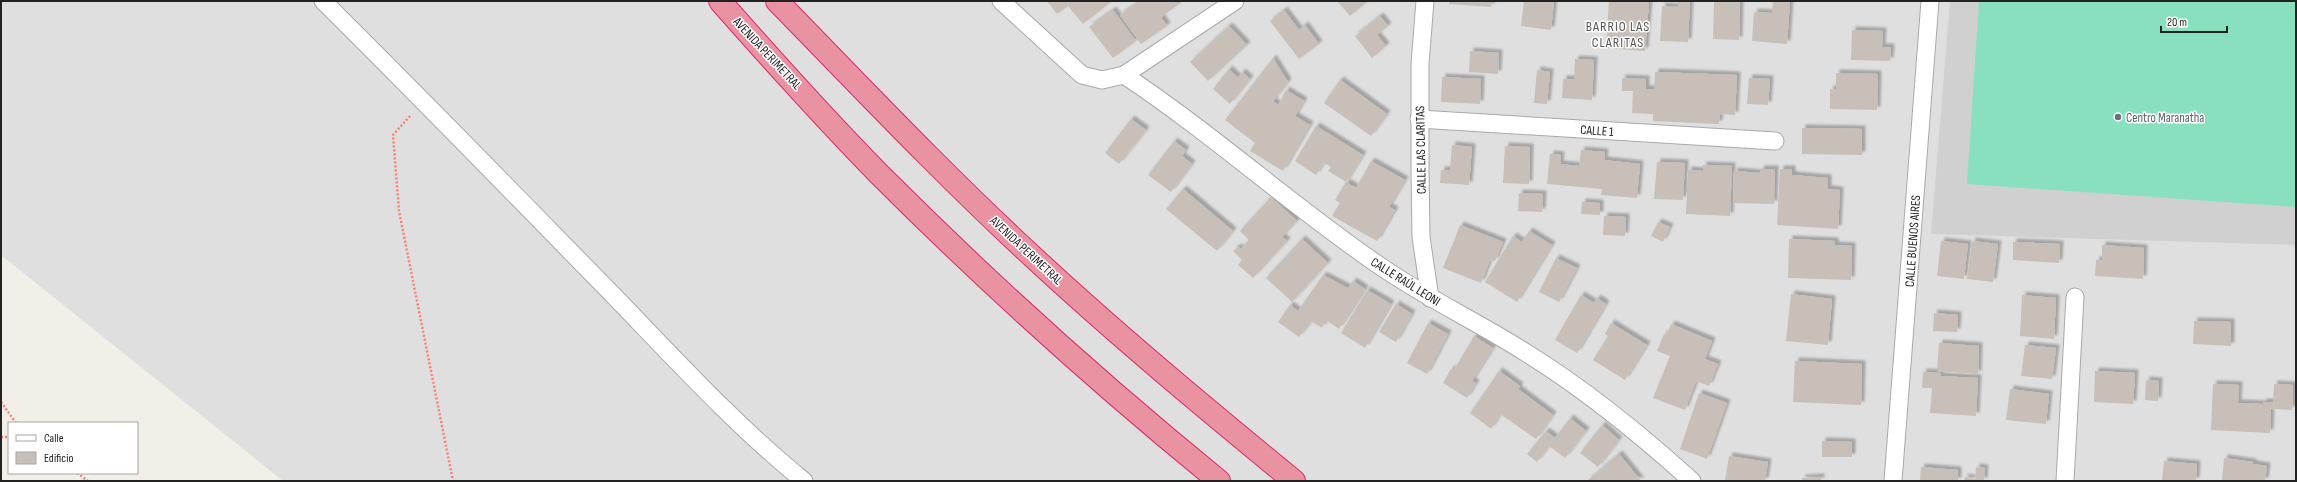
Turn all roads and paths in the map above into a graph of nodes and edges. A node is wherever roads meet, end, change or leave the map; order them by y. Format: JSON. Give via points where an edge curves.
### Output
{"nodes":[{"id":1,"x":323,"y":1,"type":"edge"},
{"id":2,"x":720,"y":1,"type":"edge"},
{"id":3,"x":777,"y":1,"type":"edge"},
{"id":4,"x":1001,"y":1,"type":"edge"},
{"id":5,"x":1235,"y":1,"type":"edge"},
{"id":6,"x":1425,"y":1,"type":"edge"},
{"id":7,"x":1930,"y":1,"type":"edge"},
{"id":8,"x":1213,"y":7,"type":"edge"},
{"id":9,"x":1124,"y":75,"type":"junction"},
{"id":10,"x":423,"y":101,"type":"junction"},
{"id":11,"x":1419,"y":119,"type":"junction"},
{"id":12,"x":1775,"y":141,"type":"dead end"},
{"id":13,"x":2075,"y":297,"type":"dead end"},
{"id":14,"x":1430,"y":298,"type":"junction"},
{"id":15,"x":1,"y":402,"type":"edge"},
{"id":16,"x":15,"y":422,"type":"edge"},
{"id":17,"x":78,"y":474,"type":"edge"},
{"id":18,"x":88,"y":481,"type":"edge"},
{"id":19,"x":453,"y":481,"type":"edge"},
{"id":20,"x":804,"y":481,"type":"edge"},
{"id":21,"x":1218,"y":481,"type":"edge"},
{"id":22,"x":1294,"y":481,"type":"edge"},
{"id":23,"x":1692,"y":481,"type":"edge"},
{"id":24,"x":1893,"y":481,"type":"edge"},
{"id":25,"x":2065,"y":481,"type":"edge"}],
"edges":[{"from":1,"to":10,"type":"street"},
{"from":2,"to":21,"type":"highway","name":"AVENIDA PERIMETRAL","via":[[880,174],[1000,292]]},
{"from":3,"to":22,"type":"highway","name":"AVENIDA PERIMETRAL","via":[[912,140],[1032,257],[1140,353]]},
{"from":4,"to":9,"type":"street","via":[[1082,75],[1102,80]]},
{"from":5,"to":8,"type":"street"},
{"from":6,"to":11,"type":"street","name":"CALLE LAS CLARITAS"},
{"from":7,"to":24,"type":"street","name":"CALLE BUENOS AIRES"},
{"from":8,"to":9,"type":"street"},
{"from":9,"to":14,"type":"street","name":"CALLE RAÚL LEONI","via":[[1163,101],[1379,266]]},
{"from":10,"to":19,"type":"path","via":[[393,135],[399,211]]},
{"from":10,"to":20,"type":"street","via":[[679,363],[778,460]]},
{"from":11,"to":12,"type":"street","name":"CALLE 1"},
{"from":11,"to":14,"type":"street","name":"CALLE LAS CLARITAS","via":[[1421,237]]},
{"from":13,"to":25,"type":"street"},
{"from":14,"to":23,"type":"street","name":"CALLE RAÚL LEONI","via":[[1531,355],[1604,408]]},
{"from":15,"to":16,"type":"path"},
{"from":17,"to":18,"type":"path"}]}
